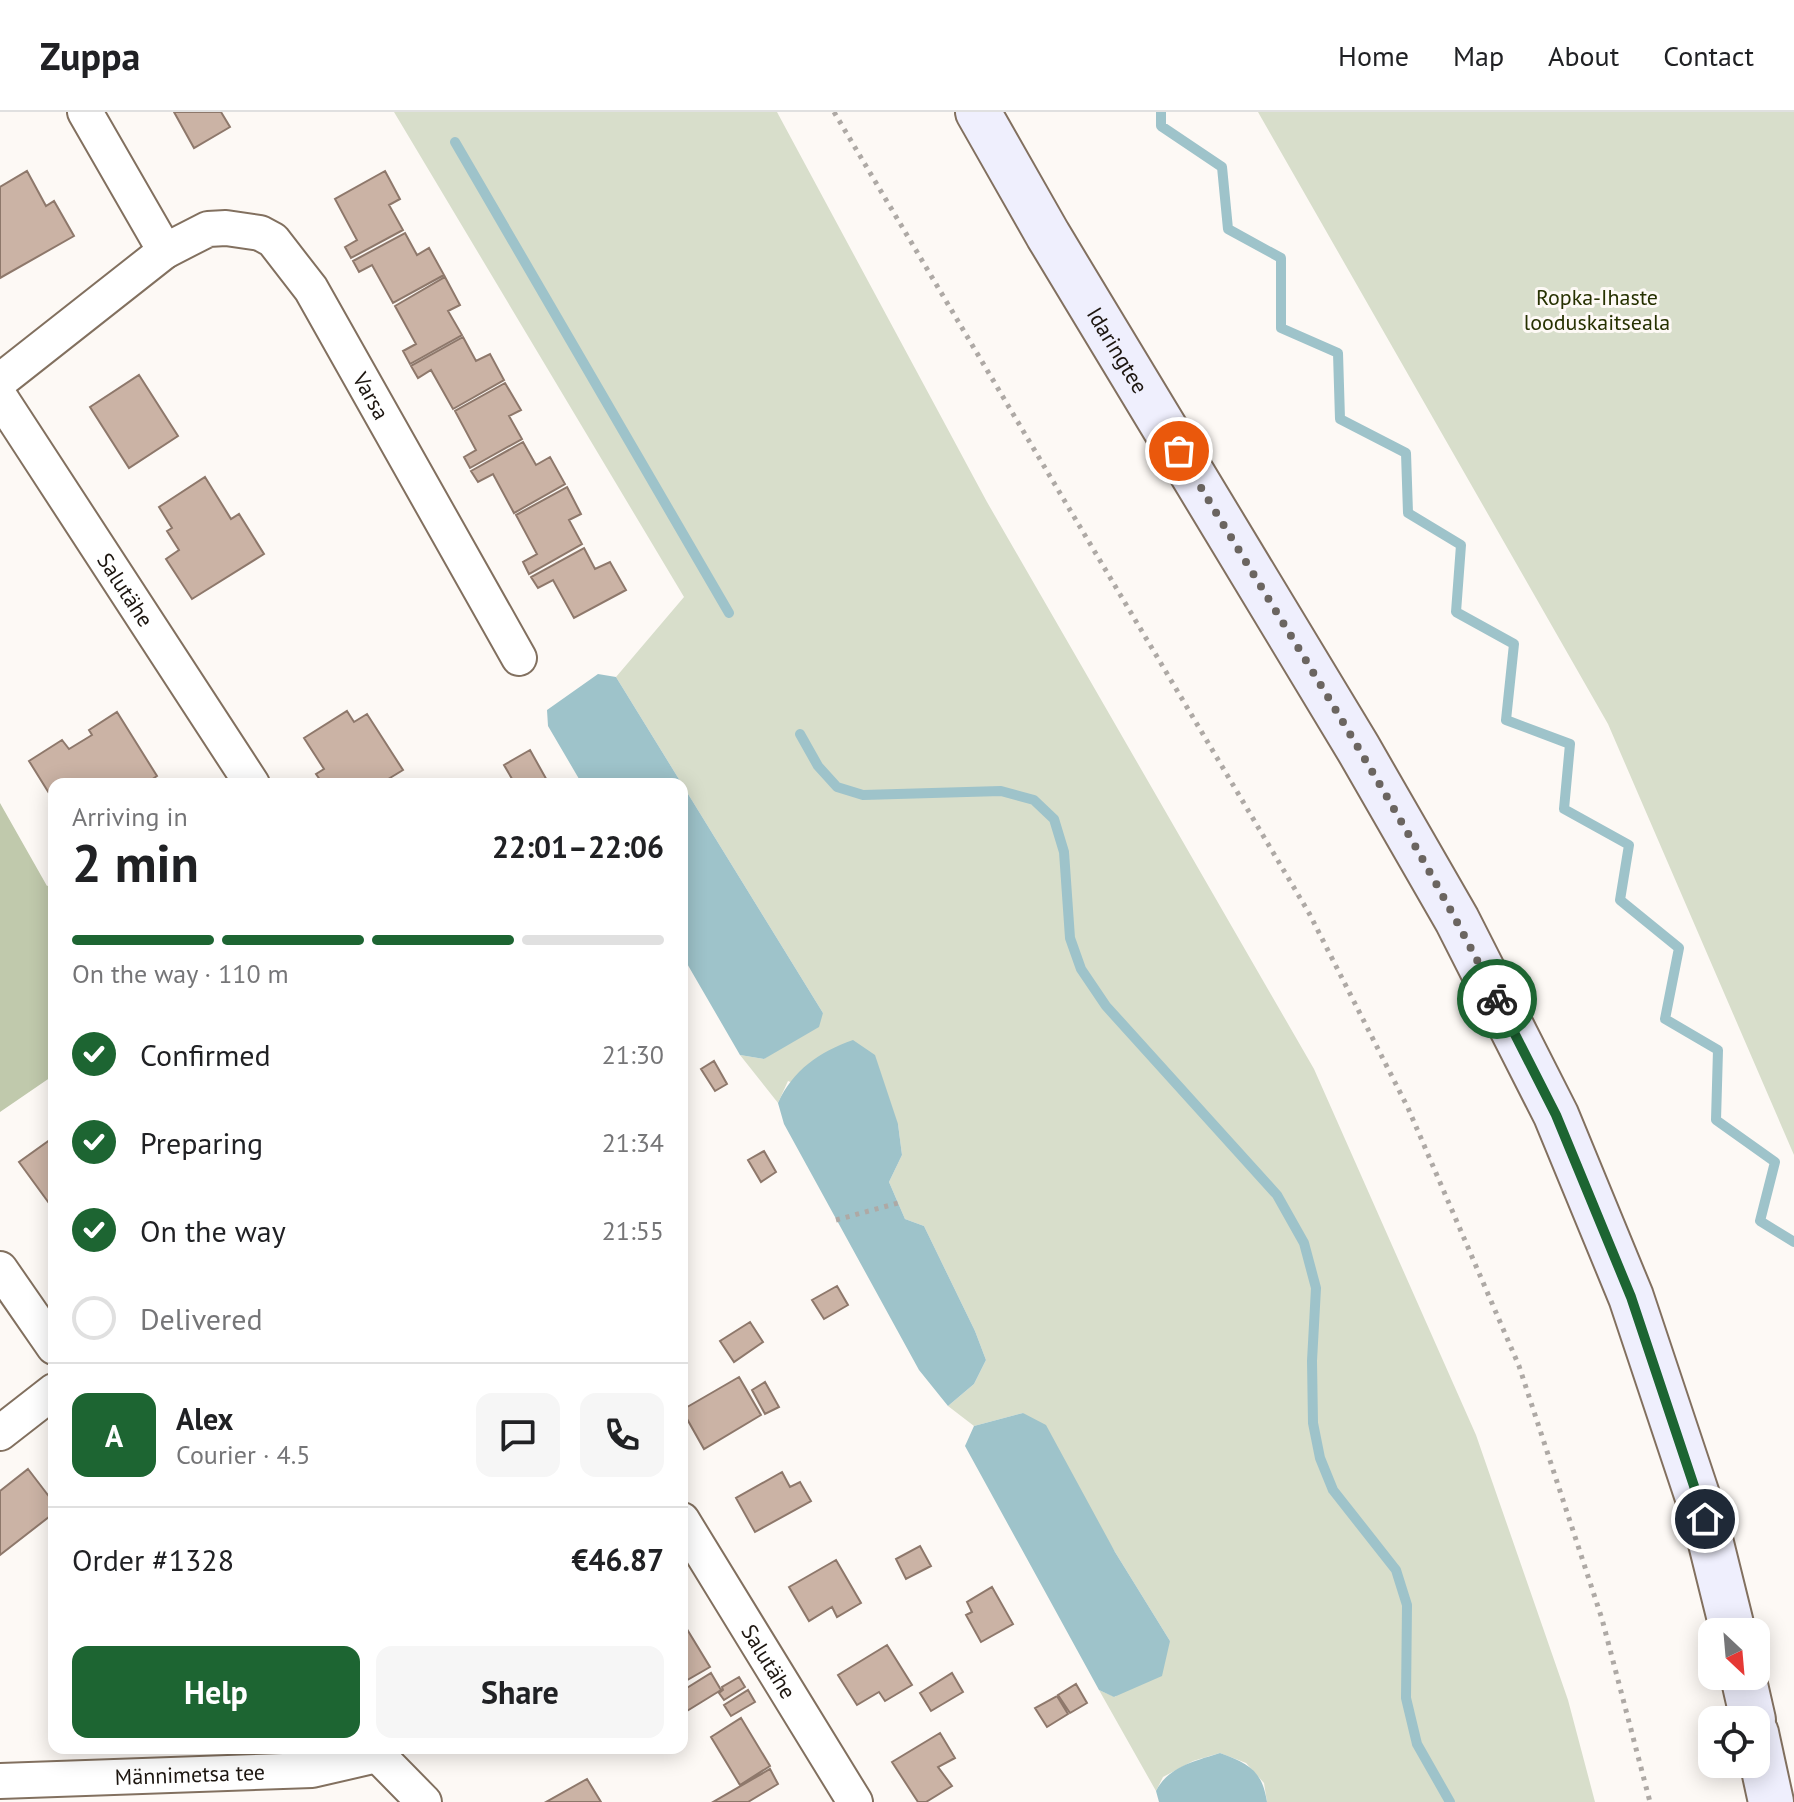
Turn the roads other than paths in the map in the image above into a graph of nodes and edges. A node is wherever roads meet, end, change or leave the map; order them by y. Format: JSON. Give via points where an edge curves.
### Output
{"nodes":[{"id":1,"x":85,"y":112,"type":"edge"},
{"id":2,"x":978,"y":112,"type":"edge"},
{"id":3,"x":165,"y":251,"type":"junction"},
{"id":4,"x":0,"y":381,"type":"edge"},
{"id":5,"x":0,"y":397,"type":"edge"},
{"id":6,"x":519,"y":658,"type":"dead end"},
{"id":7,"x":248,"y":778,"type":"edge"},
{"id":8,"x":0,"y":1269,"type":"edge"},
{"id":9,"x":48,"y":1338,"type":"edge"},
{"id":10,"x":48,"y":1396,"type":"edge"},
{"id":11,"x":0,"y":1433,"type":"edge"},
{"id":12,"x":688,"y":1530,"type":"edge"},
{"id":13,"x":1730,"y":1618,"type":"edge"},
{"id":14,"x":364,"y":1754,"type":"edge"},
{"id":15,"x":377,"y":1754,"type":"edge"},
{"id":16,"x":1766,"y":1778,"type":"edge"},
{"id":17,"x":0,"y":1781,"type":"edge"},
{"id":18,"x":424,"y":1802,"type":"edge"},
{"id":19,"x":855,"y":1802,"type":"edge"},
{"id":20,"x":1771,"y":1802,"type":"edge"}],
"edges":[{"from":1,"to":3,"type":"street"},
{"from":2,"to":13,"type":"main road","name":"Idaringtee","via":[[1358,748],[1442,894],[1556,1115],[1631,1297],[1705,1519]]},
{"from":3,"to":4,"type":"street","name":"Varsa"},
{"from":3,"to":6,"type":"street","name":"Varsa","via":[[208,229],[249,231],[273,240],[311,289]]},
{"from":5,"to":7,"type":"street","name":"Salutähe"},
{"from":8,"to":9,"type":"street"},
{"from":10,"to":11,"type":"street"},
{"from":12,"to":19,"type":"street","name":"Salutähe"},
{"from":14,"to":17,"type":"street","name":"Männimetsa tee","via":[[312,1770]]},
{"from":15,"to":18,"type":"street"},
{"from":16,"to":20,"type":"main road"}]}
